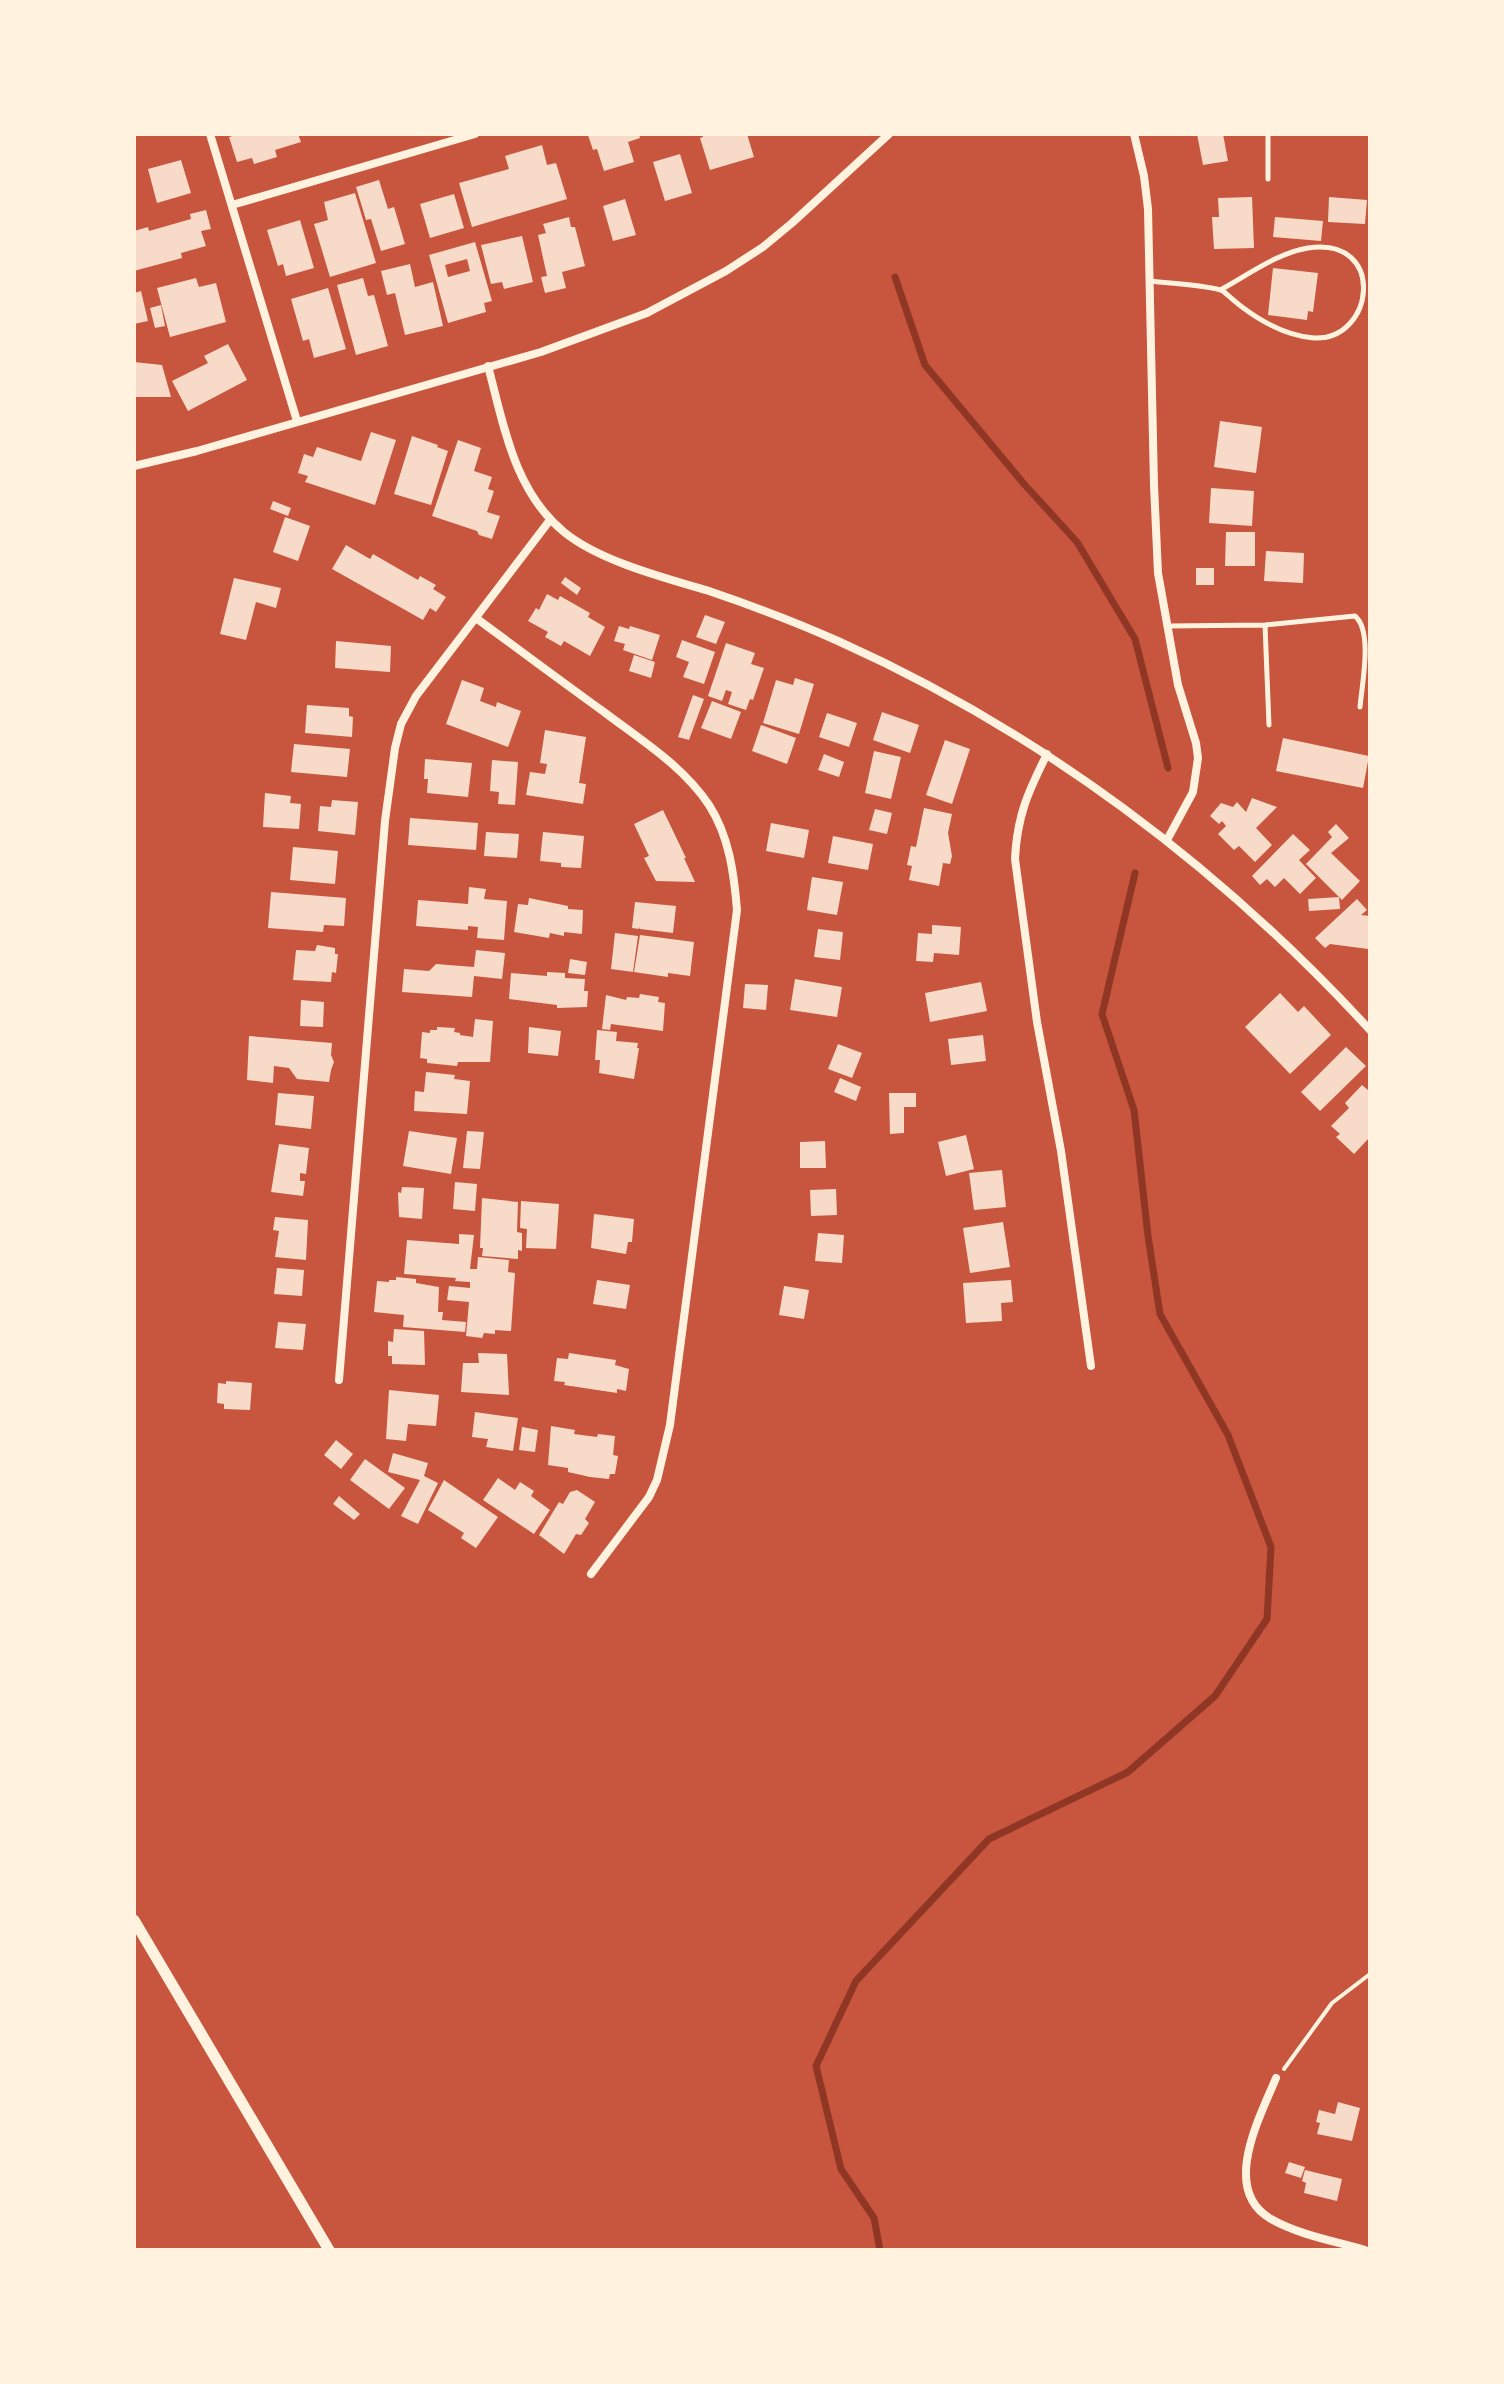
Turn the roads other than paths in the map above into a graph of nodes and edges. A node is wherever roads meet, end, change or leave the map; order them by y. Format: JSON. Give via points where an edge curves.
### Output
{"nodes":[{"id":1,"x":210,"y":134,"type":"edge"},
{"id":2,"x":435,"y":134,"type":"edge"},
{"id":3,"x":475,"y":134,"type":"edge"},
{"id":4,"x":889,"y":134,"type":"edge"},
{"id":5,"x":1134,"y":134,"type":"edge"},
{"id":6,"x":1268,"y":134,"type":"edge"},
{"id":7,"x":438,"y":145,"type":"junction"},
{"id":8,"x":1268,"y":179,"type":"dead end"},
{"id":9,"x":232,"y":205,"type":"junction"},
{"id":10,"x":1149,"y":281,"type":"junction"},
{"id":11,"x":1220,"y":290,"type":"junction"},
{"id":12,"x":488,"y":366,"type":"junction"},
{"id":13,"x":297,"y":421,"type":"junction"},
{"id":14,"x":134,"y":466,"type":"edge"},
{"id":15,"x":550,"y":520,"type":"junction"},
{"id":16,"x":476,"y":618,"type":"junction"},
{"id":17,"x":1265,"y":625,"type":"junction"},
{"id":18,"x":1168,"y":626,"type":"junction"},
{"id":19,"x":1360,"y":707,"type":"dead end"},
{"id":20,"x":1269,"y":725,"type":"dead end"},
{"id":21,"x":1047,"y":754,"type":"junction"},
{"id":22,"x":1167,"y":840,"type":"junction"},
{"id":23,"x":1370,"y":1030,"type":"edge"},
{"id":24,"x":1091,"y":1366,"type":"dead end"},
{"id":25,"x":339,"y":1380,"type":"dead end"},
{"id":26,"x":591,"y":1574,"type":"dead end"},
{"id":27,"x":134,"y":1920,"type":"edge"},
{"id":28,"x":1276,"y":2078,"type":"road end"},
{"id":29,"x":329,"y":2250,"type":"edge"},
{"id":30,"x":1365,"y":2250,"type":"edge"}],
"edges":[{"from":1,"to":9,"type":"street"},
{"from":2,"to":7,"type":"street"},
{"from":3,"to":7,"type":"street"},
{"from":4,"to":12,"type":"street","via":[[792,223],[726,271],[647,313]]},
{"from":5,"to":10,"type":"street","via":[[1148,209]]},
{"from":6,"to":8,"type":"lane"},
{"from":7,"to":9,"type":"street"},
{"from":9,"to":13,"type":"street"},
{"from":10,"to":11,"type":"lane"},
{"from":10,"to":18,"type":"street","via":[[1155,534]]},
{"from":11,"to":11,"type":"lane","via":[[1273,326],[1314,338],[1342,332],[1351,323],[1364,287],[1354,258],[1329,247],[1285,255]]},
{"from":12,"to":13,"type":"street"},
{"from":12,"to":15,"type":"street","via":[[520,476]]},
{"from":13,"to":14,"type":"street"},
{"from":15,"to":16,"type":"street"},
{"from":15,"to":21,"type":"street","via":[[609,557],[838,641],[976,711]]},
{"from":16,"to":25,"type":"street","via":[[416,696],[395,748]]},
{"from":16,"to":26,"type":"street","via":[[686,776],[710,806],[734,871],[737,910],[670,1425],[649,1497]]},
{"from":17,"to":18,"type":"lane"},
{"from":17,"to":19,"type":"lane","via":[[1351,615],[1359,619],[1365,645]]},
{"from":17,"to":20,"type":"lane"},
{"from":18,"to":22,"type":"street","via":[[1198,758],[1193,792]]},
{"from":21,"to":22,"type":"street"},
{"from":21,"to":24,"type":"street","via":[[1020,813],[1015,859]]},
{"from":22,"to":23,"type":"street","via":[[1260,918]]},
{"from":27,"to":29,"type":"street"},
{"from":28,"to":30,"type":"street","via":[[1253,2131],[1245,2183],[1256,2208],[1292,2229]]}]}
